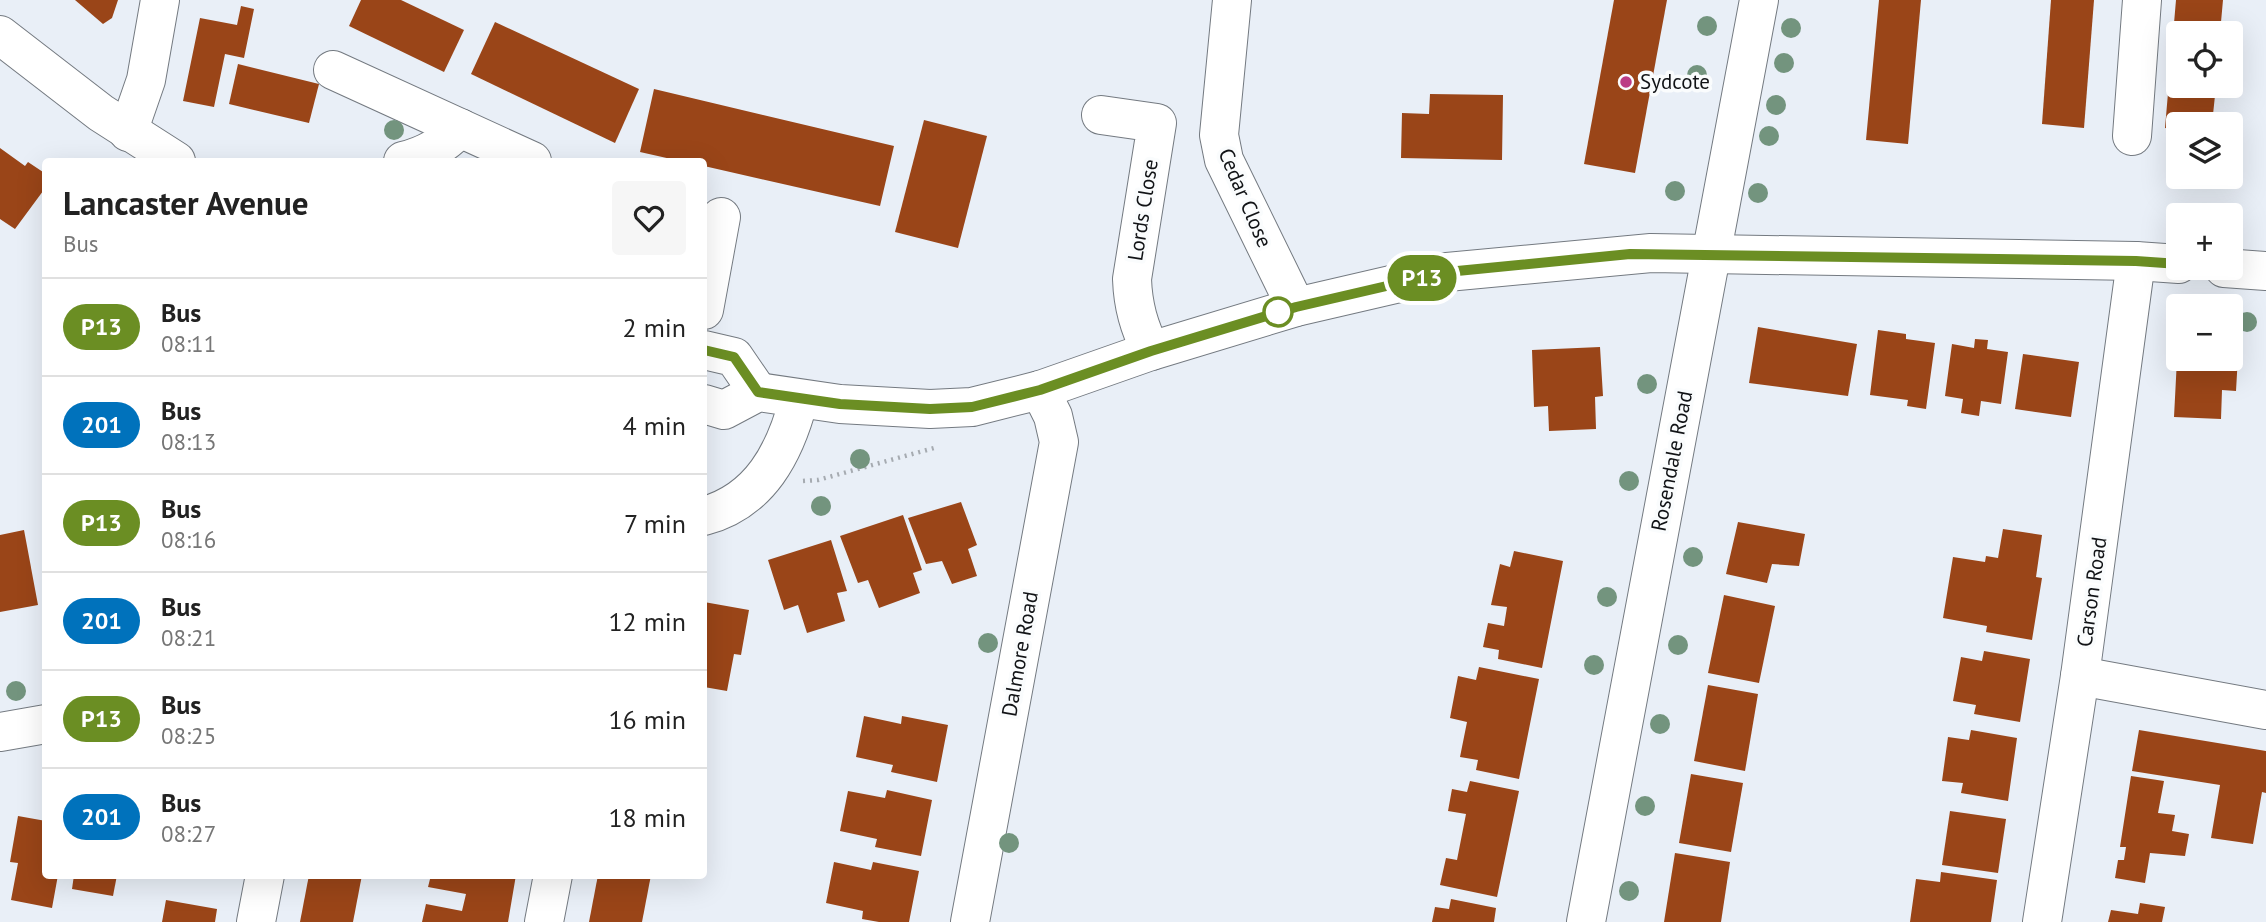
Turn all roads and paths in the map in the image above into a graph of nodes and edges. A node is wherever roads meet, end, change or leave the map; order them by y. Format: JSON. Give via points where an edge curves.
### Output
{"nodes":[{"id":1,"x":160,"y":0,"type":"edge"},
{"id":2,"x":1232,"y":0,"type":"edge"},
{"id":3,"x":1759,"y":0,"type":"edge"},
{"id":4,"x":2142,"y":0,"type":"edge"},
{"id":5,"x":0,"y":35,"type":"edge"},
{"id":6,"x":332,"y":70,"type":"dead end"},
{"id":7,"x":1101,"y":115,"type":"dead end"},
{"id":8,"x":460,"y":128,"type":"junction"},
{"id":9,"x":128,"y":132,"type":"junction"},
{"id":10,"x":2132,"y":136,"type":"dead end"},
{"id":11,"x":171,"y":158,"type":"edge"},
{"id":12,"x":415,"y":158,"type":"edge"},
{"id":13,"x":525,"y":158,"type":"edge"},
{"id":14,"x":720,"y":217,"type":"dead end"},
{"id":15,"x":1710,"y":255,"type":"junction"},
{"id":16,"x":2136,"y":261,"type":"junction"},
{"id":17,"x":2166,"y":263,"type":"edge"},
{"id":18,"x":2243,"y":269,"type":"edge"},
{"id":19,"x":2266,"y":271,"type":"edge"},
{"id":20,"x":707,"y":293,"type":"edge"},
{"id":21,"x":1296,"y":307,"type":"junction"},
{"id":22,"x":707,"y":351,"type":"edge"},
{"id":23,"x":1151,"y":351,"type":"junction"},
{"id":24,"x":1040,"y":390,"type":"junction"},
{"id":25,"x":758,"y":392,"type":"junction"},
{"id":26,"x":799,"y":400,"type":"junction"},
{"id":27,"x":707,"y":405,"type":"edge"},
{"id":28,"x":972,"y":407,"type":"junction"},
{"id":29,"x":769,"y":469,"type":"junction"},
{"id":30,"x":707,"y":515,"type":"edge"},
{"id":31,"x":2080,"y":676,"type":"junction"},
{"id":32,"x":2266,"y":710,"type":"edge"},
{"id":33,"x":42,"y":725,"type":"edge"},
{"id":34,"x":0,"y":732,"type":"edge"},
{"id":35,"x":264,"y":879,"type":"edge"},
{"id":36,"x":552,"y":879,"type":"edge"},
{"id":37,"x":256,"y":922,"type":"edge"},
{"id":38,"x":544,"y":922,"type":"edge"},
{"id":39,"x":970,"y":922,"type":"edge"},
{"id":40,"x":1586,"y":922,"type":"edge"},
{"id":41,"x":2042,"y":922,"type":"edge"}],
"edges":[{"from":1,"to":9,"type":"main road","via":[[146,80]]},
{"from":2,"to":21,"type":"main road","name":"Cedar Close","via":[[1219,135],[1224,160]]},
{"from":3,"to":15,"type":"main road","name":"Rosendale Road"},
{"from":4,"to":10,"type":"main road"},
{"from":5,"to":9,"type":"main road"},
{"from":6,"to":8,"type":"main road"},
{"from":7,"to":23,"type":"main road","name":"Lords Close","via":[[1157,123],[1132,279],[1138,321]]},
{"from":8,"to":12,"type":"main road"},
{"from":8,"to":13,"type":"main road"},
{"from":9,"to":11,"type":"main road"},
{"from":14,"to":20,"type":"main road"},
{"from":15,"to":16,"type":"main road"},
{"from":15,"to":21,"type":"main road","via":[[1630,254],[1447,272]]},
{"from":15,"to":40,"type":"main road","name":"Rosendale Road"},
{"from":16,"to":17,"type":"main road"},
{"from":16,"to":31,"type":"main road","name":"Carson Road"},
{"from":18,"to":19,"type":"main road"},
{"from":21,"to":23,"type":"main road"},
{"from":22,"to":25,"type":"main road","via":[[734,357]]},
{"from":23,"to":24,"type":"main road"},
{"from":24,"to":28,"type":"main road"},
{"from":24,"to":39,"type":"main road","name":"Dalmore Road","via":[[1059,442]]},
{"from":25,"to":26,"type":"main road"},
{"from":25,"to":27,"type":"main road","via":[[724,410]]},
{"from":26,"to":28,"type":"main road","via":[[930,409]]},
{"from":26,"to":29,"type":"main road","via":[[786,441]]},
{"from":28,"to":29,"type":"path","via":[[956,439],[922,452],[818,480],[791,482]]},
{"from":29,"to":30,"type":"main road","via":[[742,500]]},
{"from":31,"to":32,"type":"main road"},
{"from":31,"to":41,"type":"main road","name":"Carson Road"},
{"from":33,"to":34,"type":"main road"},
{"from":35,"to":37,"type":"main road"},
{"from":36,"to":38,"type":"main road"}]}
